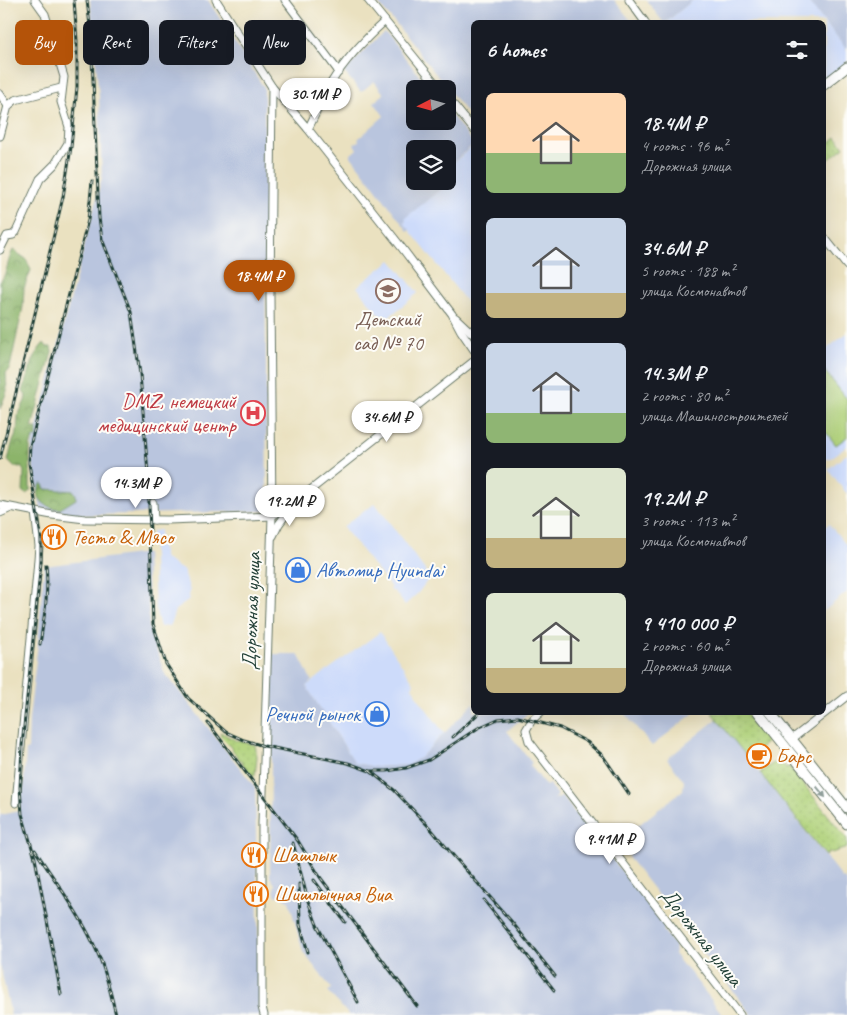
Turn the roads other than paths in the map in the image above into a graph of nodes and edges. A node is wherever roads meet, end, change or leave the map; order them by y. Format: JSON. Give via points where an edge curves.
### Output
{"nodes":[{"id":1,"x":35,"y":0,"type":"edge"},
{"id":2,"x":216,"y":0,"type":"edge"},
{"id":3,"x":285,"y":0,"type":"edge"},
{"id":4,"x":368,"y":0,"type":"edge"},
{"id":5,"x":629,"y":0,"type":"edge"},
{"id":6,"x":644,"y":20,"type":"edge"},
{"id":7,"x":385,"y":21,"type":"junction"},
{"id":8,"x":847,"y":67,"type":"edge"},
{"id":9,"x":339,"y":72,"type":"junction"},
{"id":10,"x":433,"y":80,"type":"edge"},
{"id":11,"x":826,"y":83,"type":"edge"},
{"id":12,"x":272,"y":87,"type":"junction"},
{"id":13,"x":61,"y":88,"type":"junction"},
{"id":14,"x":0,"y":94,"type":"edge"},
{"id":15,"x":8,"y":106,"type":"junction"},
{"id":16,"x":456,"y":108,"type":"edge"},
{"id":17,"x":471,"y":126,"type":"edge"},
{"id":18,"x":308,"y":129,"type":"junction"},
{"id":19,"x":0,"y":136,"type":"edge"},
{"id":20,"x":826,"y":240,"type":"edge"},
{"id":21,"x":0,"y":250,"type":"edge"},
{"id":22,"x":847,"y":266,"type":"edge"},
{"id":23,"x":452,"y":314,"type":"junction"},
{"id":24,"x":471,"y":332,"type":"edge"},
{"id":25,"x":471,"y":346,"type":"edge"},
{"id":26,"x":471,"y":363,"type":"edge"},
{"id":27,"x":153,"y":503,"type":"dead end"},
{"id":28,"x":294,"y":503,"type":"junction"},
{"id":29,"x":0,"y":505,"type":"edge"},
{"id":30,"x":12,"y":508,"type":"junction"},
{"id":31,"x":35,"y":512,"type":"junction"},
{"id":32,"x":0,"y":513,"type":"edge"},
{"id":33,"x":272,"y":516,"type":"junction"},
{"id":34,"x":154,"y":520,"type":"junction"},
{"id":35,"x":271,"y":541,"type":"junction"},
{"id":36,"x":847,"y":696,"type":"edge"},
{"id":37,"x":826,"y":712,"type":"edge"},
{"id":38,"x":538,"y":715,"type":"edge"},
{"id":39,"x":760,"y":715,"type":"edge"},
{"id":40,"x":772,"y":715,"type":"edge"},
{"id":41,"x":823,"y":715,"type":"edge"},
{"id":42,"x":792,"y":739,"type":"junction"},
{"id":43,"x":16,"y":803,"type":"dead end"},
{"id":44,"x":847,"y":808,"type":"edge"},
{"id":45,"x":847,"y":824,"type":"edge"},
{"id":46,"x":264,"y":1015,"type":"edge"},
{"id":47,"x":740,"y":1015,"type":"edge"}],
"edges":[{"from":1,"to":13,"type":"street","via":[[45,14],[64,77]]},
{"from":2,"to":12,"type":"street"},
{"from":3,"to":9,"type":"street"},
{"from":4,"to":7,"type":"street"},
{"from":5,"to":6,"type":"street"},
{"from":7,"to":9,"type":"street"},
{"from":7,"to":10,"type":"street"},
{"from":8,"to":11,"type":"main road"},
{"from":9,"to":18,"type":"street"},
{"from":12,"to":18,"type":"street"},
{"from":12,"to":33,"type":"street","name":"Дорожная улица"},
{"from":13,"to":15,"type":"street","via":[[15,100]]},
{"from":13,"to":21,"type":"street","via":[[61,102],[70,127],[68,143],[55,164],[40,179],[16,232],[7,236]]},
{"from":14,"to":15,"type":"street"},
{"from":15,"to":19,"type":"street"},
{"from":16,"to":17,"type":"street"},
{"from":18,"to":23,"type":"street"},
{"from":20,"to":22,"type":"street"},
{"from":23,"to":24,"type":"street"},
{"from":23,"to":25,"type":"street"},
{"from":26,"to":28,"type":"street"},
{"from":27,"to":34,"type":"street"},
{"from":28,"to":33,"type":"street"},
{"from":28,"to":35,"type":"street","via":[[278,524]]},
{"from":29,"to":30,"type":"street"},
{"from":30,"to":31,"type":"street"},
{"from":30,"to":32,"type":"street"},
{"from":31,"to":34,"type":"street","via":[[85,519]]},
{"from":31,"to":43,"type":"street","via":[[39,546]]},
{"from":33,"to":34,"type":"street"},
{"from":33,"to":35,"type":"street","name":"Дорожная улица"},
{"from":35,"to":46,"type":"street","name":"Дорожная улица","via":[[262,824]]},
{"from":36,"to":37,"type":"street"},
{"from":38,"to":47,"type":"street","name":"Дорожная улица","via":[[526,730],[529,741]]},
{"from":39,"to":45,"type":"main road","one_way":true},
{"from":40,"to":42,"type":"main road"},
{"from":41,"to":42,"type":"street"},
{"from":42,"to":44,"type":"main road"}]}
